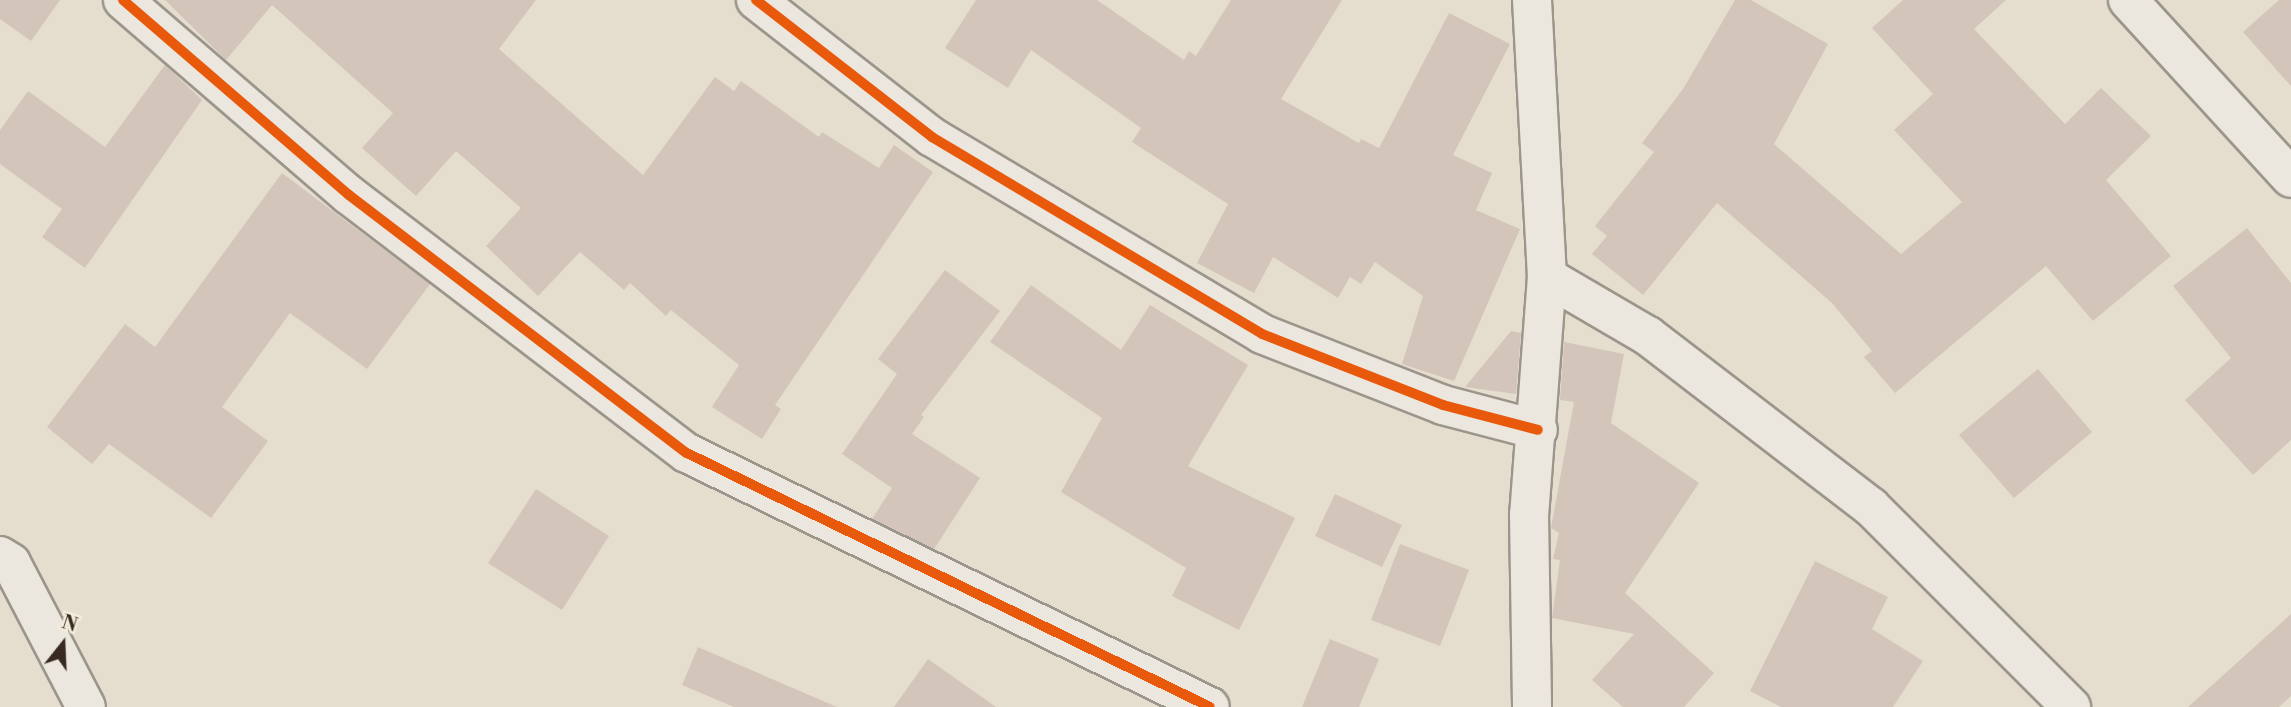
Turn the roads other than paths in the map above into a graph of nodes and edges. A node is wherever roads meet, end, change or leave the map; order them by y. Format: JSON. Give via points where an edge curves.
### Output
{"nodes":[{"id":1,"x":123,"y":0,"type":"edge"},
{"id":2,"x":756,"y":0,"type":"edge"},
{"id":3,"x":1532,"y":0,"type":"edge"},
{"id":4,"x":2128,"y":0,"type":"edge"},
{"id":5,"x":2291,"y":178,"type":"edge"},
{"id":6,"x":1547,"y":277,"type":"junction"},
{"id":7,"x":1538,"y":430,"type":"junction"},
{"id":8,"x":0,"y":556,"type":"edge"},
{"id":9,"x":86,"y":707,"type":"edge"},
{"id":10,"x":1210,"y":707,"type":"edge"},
{"id":11,"x":1532,"y":707,"type":"edge"},
{"id":12,"x":2071,"y":707,"type":"edge"}],
"edges":[{"from":1,"to":10,"type":"street","via":[[349,195],[687,453]]},
{"from":2,"to":7,"type":"street","via":[[932,137],[1262,334],[1443,405]]},
{"from":3,"to":6,"type":"street"},
{"from":4,"to":5,"type":"street"},
{"from":6,"to":7,"type":"street"},
{"from":6,"to":12,"type":"street","via":[[1648,336],[1871,507]]},
{"from":7,"to":11,"type":"street","via":[[1529,514]]},
{"from":8,"to":9,"type":"street","via":[[11,563]]}]}
